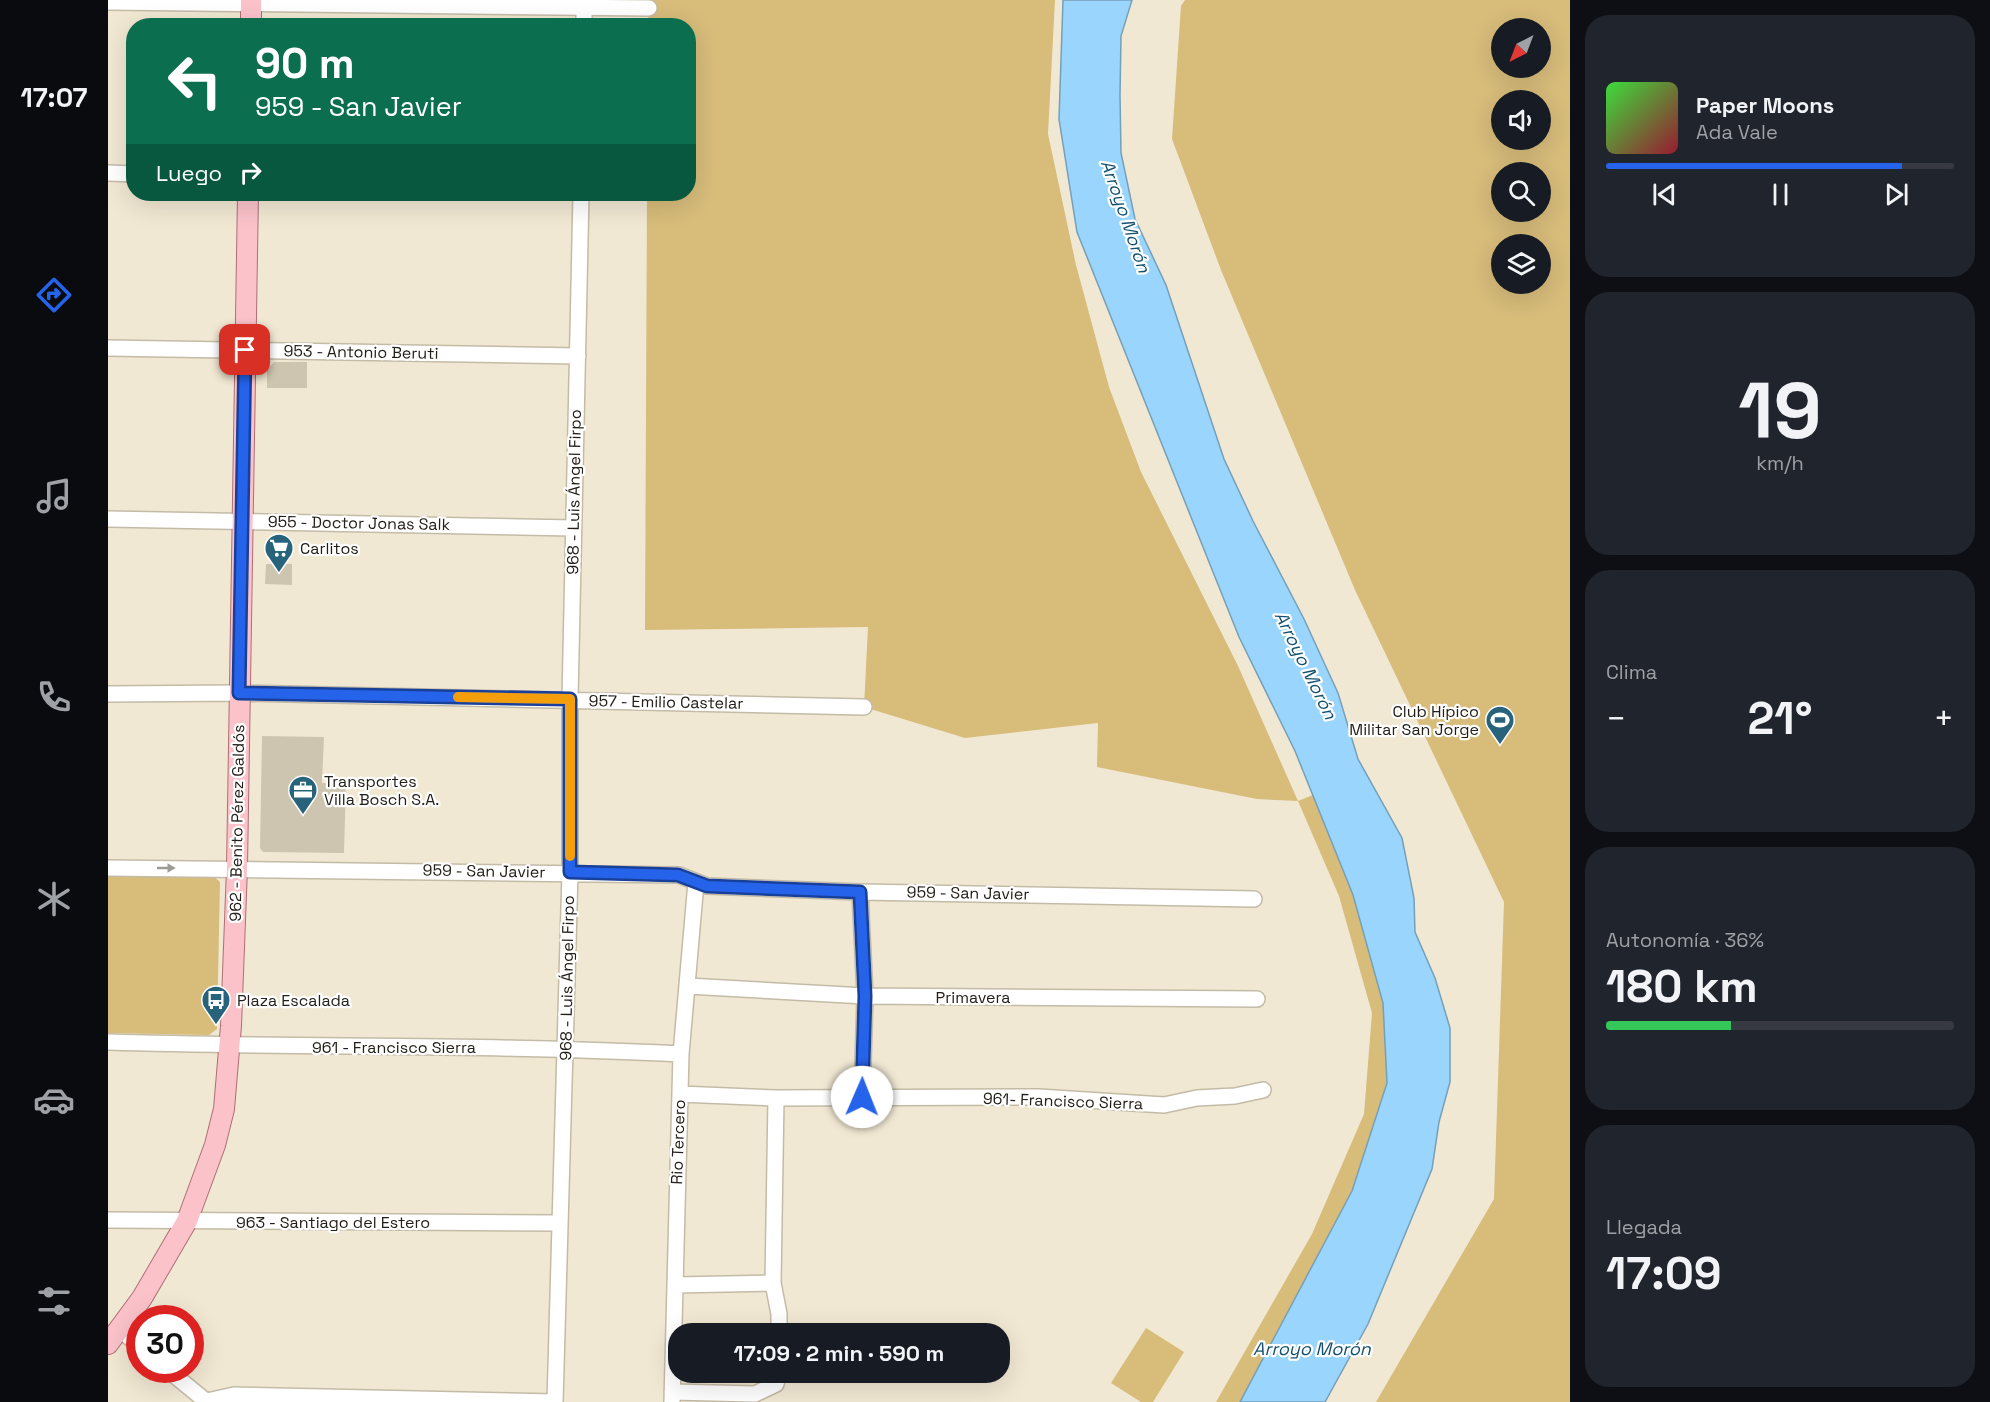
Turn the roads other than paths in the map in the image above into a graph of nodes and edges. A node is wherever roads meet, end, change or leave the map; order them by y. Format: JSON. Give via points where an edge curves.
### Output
{"nodes":[{"id":1,"x":108,"y":2,"type":"edge"},
{"id":2,"x":251,"y":2,"type":"edge"},
{"id":3,"x":584,"y":4,"type":"edge"},
{"id":4,"x":649,"y":8,"type":"dead end"},
{"id":5,"x":251,"y":18,"type":"edge"},
{"id":6,"x":108,"y":173,"type":"edge"},
{"id":7,"x":126,"y":174,"type":"edge"},
{"id":8,"x":248,"y":201,"type":"edge"},
{"id":9,"x":582,"y":201,"type":"edge"},
{"id":10,"x":108,"y":348,"type":"edge"},
{"id":11,"x":245,"y":350,"type":"junction"},
{"id":12,"x":578,"y":356,"type":"junction"},
{"id":13,"x":108,"y":519,"type":"edge"},
{"id":14,"x":241,"y":520,"type":"junction"},
{"id":15,"x":573,"y":528,"type":"junction"},
{"id":16,"x":239,"y":693,"type":"junction"},
{"id":17,"x":108,"y":694,"type":"edge"},
{"id":18,"x":570,"y":699,"type":"junction"},
{"id":19,"x":864,"y":707,"type":"dead end"},
{"id":20,"x":108,"y":868,"type":"edge"},
{"id":21,"x":237,"y":868,"type":"junction"},
{"id":22,"x":570,"y":872,"type":"junction"},
{"id":23,"x":696,"y":882,"type":"junction"},
{"id":24,"x":860,"y":892,"type":"junction"},
{"id":25,"x":1254,"y":899,"type":"dead end"},
{"id":26,"x":688,"y":986,"type":"junction"},
{"id":27,"x":865,"y":996,"type":"junction"},
{"id":28,"x":1257,"y":999,"type":"dead end"},
{"id":29,"x":108,"y":1042,"type":"edge"},
{"id":30,"x":230,"y":1046,"type":"junction"},
{"id":31,"x":565,"y":1048,"type":"junction"},
{"id":32,"x":681,"y":1054,"type":"junction"},
{"id":33,"x":1263,"y":1090,"type":"dead end"},
{"id":34,"x":680,"y":1094,"type":"junction"},
{"id":35,"x":862,"y":1097,"type":"junction"},
{"id":36,"x":776,"y":1098,"type":"junction"},
{"id":37,"x":108,"y":1220,"type":"edge"},
{"id":38,"x":187,"y":1221,"type":"junction"},
{"id":39,"x":558,"y":1223,"type":"junction"},
{"id":40,"x":773,"y":1283,"type":"junction"},
{"id":41,"x":675,"y":1285,"type":"junction"},
{"id":42,"x":779,"y":1323,"type":"edge"},
{"id":43,"x":114,"y":1337,"type":"edge"},
{"id":44,"x":184,"y":1383,"type":"edge"},
{"id":45,"x":776,"y":1383,"type":"edge"},
{"id":46,"x":672,"y":1397,"type":"edge"},
{"id":47,"x":207,"y":1402,"type":"edge"},
{"id":48,"x":555,"y":1402,"type":"edge"}],
"edges":[{"from":1,"to":2,"type":"street"},
{"from":2,"to":3,"type":"street"},
{"from":2,"to":5,"type":"main road"},
{"from":3,"to":4,"type":"street"},
{"from":6,"to":7,"type":"street"},
{"from":8,"to":11,"type":"main road","name":"962 - Benito Pérez Galdós"},
{"from":9,"to":12,"type":"street","name":"968 - Luis Ángel Firpo"},
{"from":10,"to":11,"type":"street","name":"953 - Antonio Beruti"},
{"from":11,"to":12,"type":"street","name":"953 - Antonio Beruti"},
{"from":11,"to":14,"type":"main road","name":"962 - Benito Pérez Galdós"},
{"from":12,"to":15,"type":"street","name":"968 - Luis Ángel Firpo"},
{"from":13,"to":14,"type":"street","name":"955 - Doctor Jonas Salk"},
{"from":14,"to":15,"type":"street","name":"955 - Doctor Jonas Salk"},
{"from":14,"to":16,"type":"main road","name":"962 - Benito Pérez Galdós"},
{"from":15,"to":18,"type":"street","name":"968 - Luis Ángel Firpo"},
{"from":16,"to":17,"type":"street","name":"957 - Emilio Castelar"},
{"from":16,"to":18,"type":"street","name":"957 - Emilio Castelar"},
{"from":16,"to":21,"type":"main road","name":"962 - Benito Pérez Galdós"},
{"from":18,"to":19,"type":"street","name":"957 - Emilio Castelar"},
{"from":18,"to":22,"type":"street","name":"968 - Luis Ángel Firpo"},
{"from":20,"to":21,"type":"street","name":"959 - San Javier","one_way":true},
{"from":21,"to":22,"type":"street","name":"959 - San Javier"},
{"from":21,"to":30,"type":"main road","name":"962 - Benito Pérez Galdós"},
{"from":22,"to":23,"type":"street","name":"959 - San Javier","via":[[678,875]]},
{"from":22,"to":31,"type":"street","name":"968 - Luis Ángel Firpo"},
{"from":23,"to":24,"type":"street","name":"959 - San Javier","via":[[707,886]]},
{"from":23,"to":26,"type":"street","name":"Rio Tercero"},
{"from":24,"to":25,"type":"street","name":"959 - San Javier"},
{"from":24,"to":27,"type":"street"},
{"from":26,"to":27,"type":"street","name":"Primavera"},
{"from":26,"to":32,"type":"street","name":"Rio Tercero"},
{"from":27,"to":28,"type":"street","name":"Primavera"},
{"from":27,"to":35,"type":"street"},
{"from":29,"to":30,"type":"street","name":"961 - Francisco Sierra"},
{"from":30,"to":31,"type":"street","name":"961 - Francisco Sierra"},
{"from":30,"to":38,"type":"main road","name":"962 - Benito Pérez Galdós","via":[[224,1108],[215,1145]]},
{"from":31,"to":32,"type":"street","name":"961 - Francisco Sierra"},
{"from":31,"to":39,"type":"street","name":"968 - Luis Ángel Firpo"},
{"from":32,"to":34,"type":"street","name":"Rio Tercero"},
{"from":33,"to":35,"type":"street","name":"961- Francisco Sierra","via":[[1164,1105],[1039,1097]]},
{"from":34,"to":36,"type":"street","name":"961- Francisco Sierra"},
{"from":34,"to":41,"type":"street","name":"Rio Tercero"},
{"from":35,"to":36,"type":"street","name":"961- Francisco Sierra"},
{"from":36,"to":40,"type":"street"},
{"from":37,"to":38,"type":"street","name":"963 - Santiago del Estero"},
{"from":38,"to":39,"type":"street","name":"963 - Santiago del Estero"},
{"from":38,"to":43,"type":"main road","name":"962 - Benito Pérez Galdós"},
{"from":39,"to":48,"type":"street","name":"968 - Luis Ángel Firpo"},
{"from":40,"to":41,"type":"street"},
{"from":40,"to":42,"type":"street"},
{"from":41,"to":46,"type":"street","name":"Rio Tercero"},
{"from":44,"to":47,"type":"street"},
{"from":45,"to":46,"type":"street","via":[[754,1394]]},
{"from":47,"to":48,"type":"street","via":[[234,1395]]}]}
